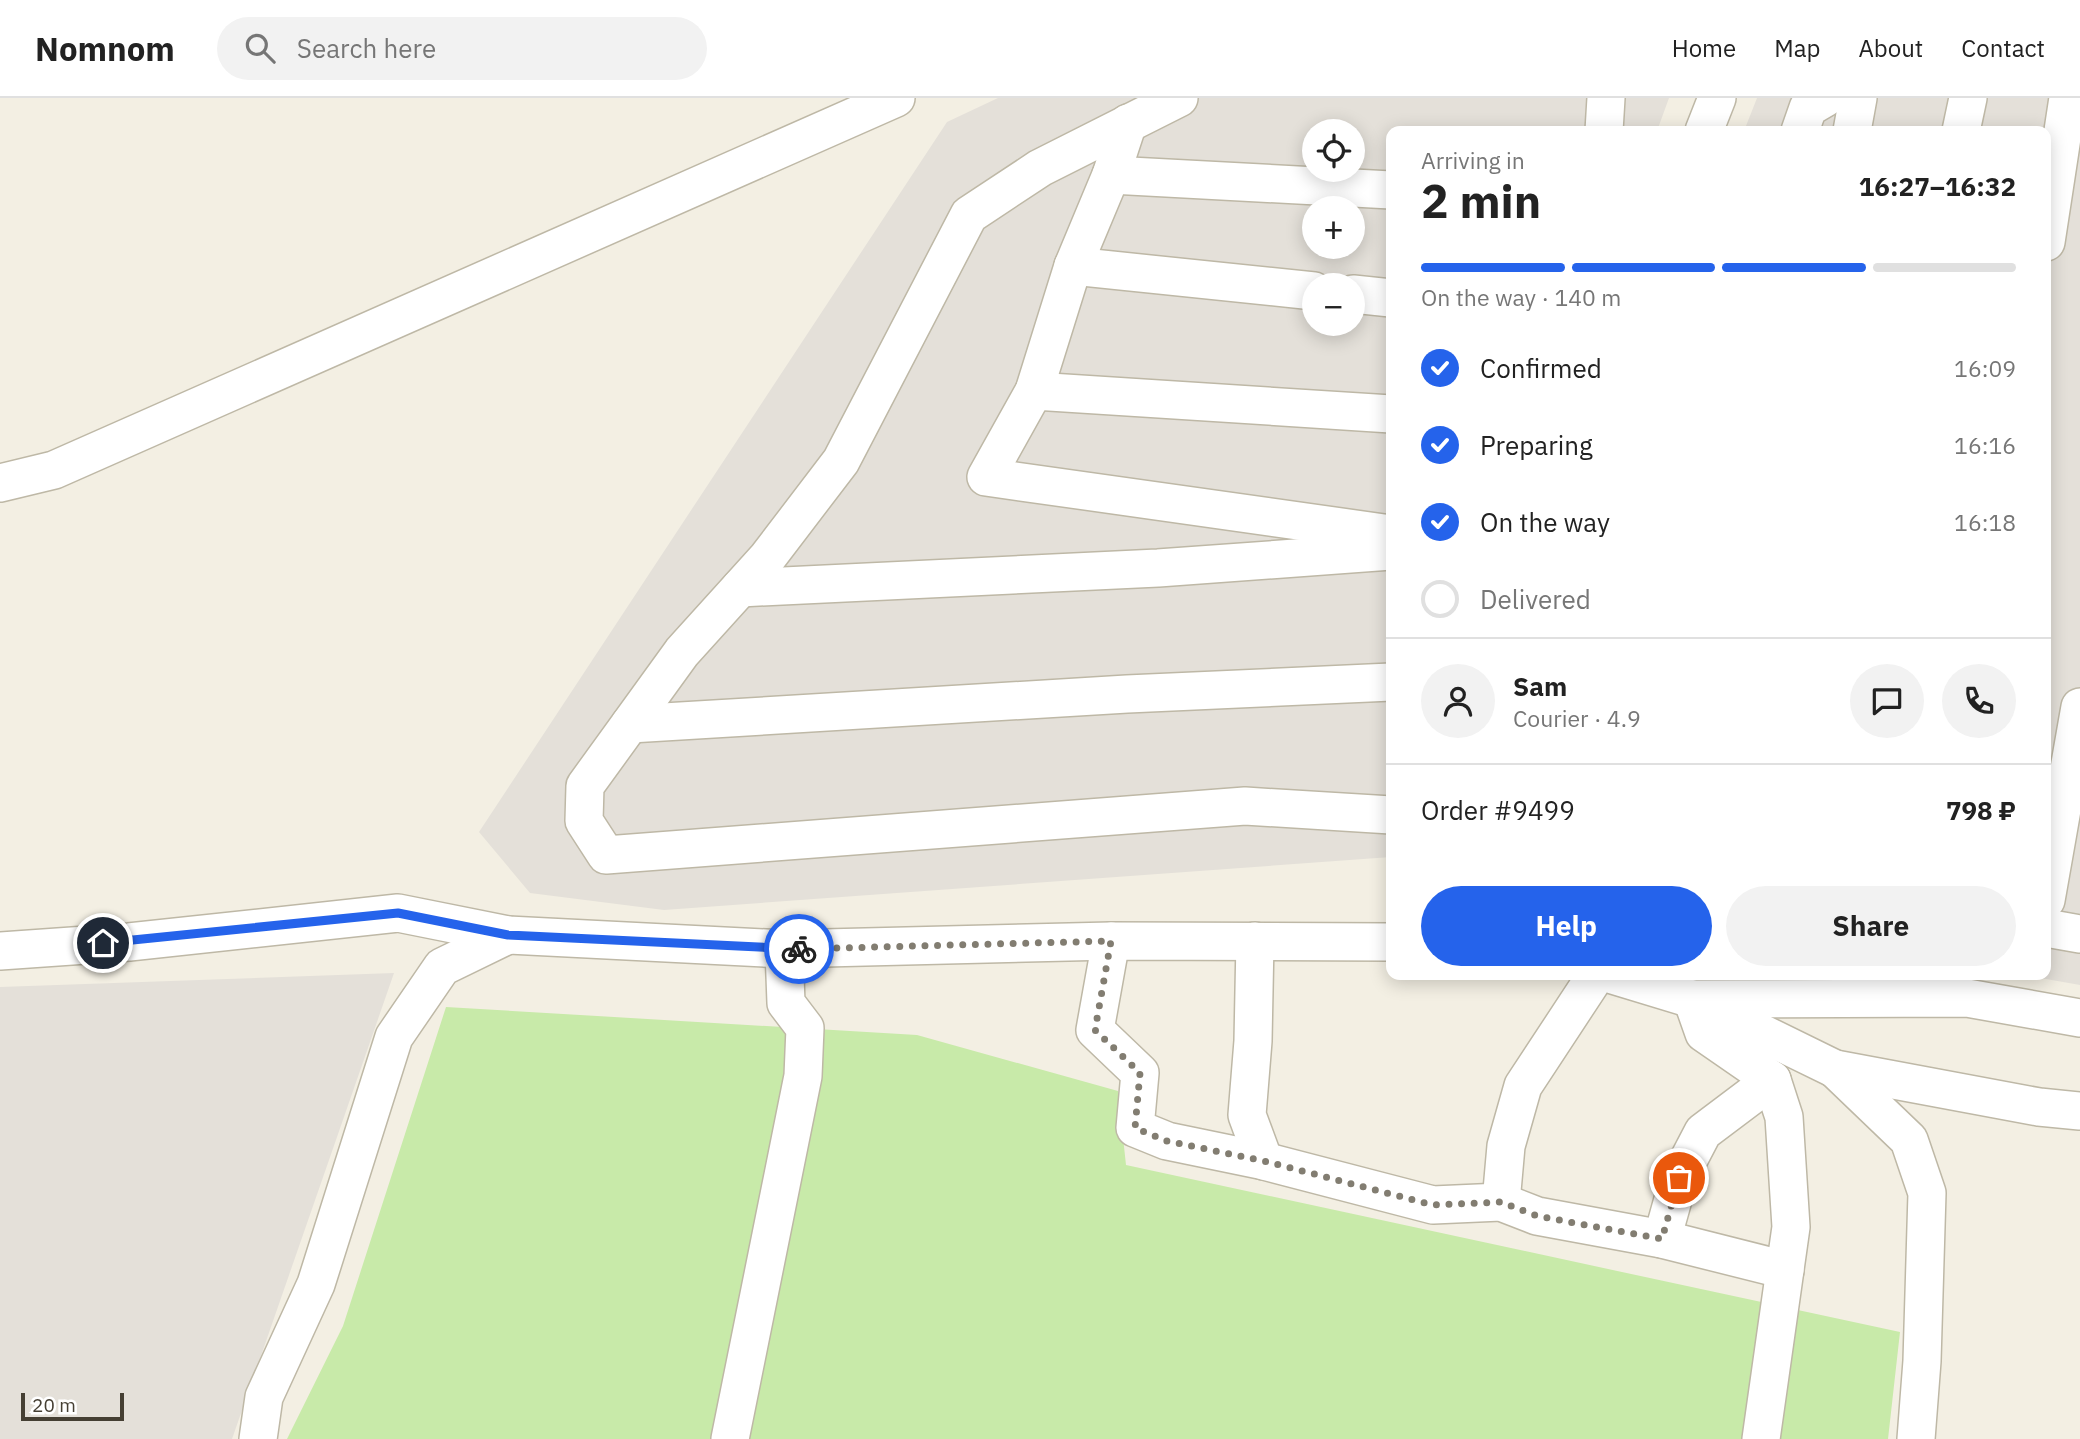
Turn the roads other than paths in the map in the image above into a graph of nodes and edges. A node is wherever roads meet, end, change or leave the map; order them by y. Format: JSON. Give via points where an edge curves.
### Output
{"nodes":[{"id":1,"x":896,"y":98,"type":"edge"},
{"id":2,"x":1179,"y":98,"type":"edge"},
{"id":3,"x":1606,"y":98,"type":"edge"},
{"id":4,"x":1717,"y":98,"type":"edge"},
{"id":5,"x":1825,"y":98,"type":"edge"},
{"id":6,"x":1858,"y":98,"type":"edge"},
{"id":7,"x":1968,"y":98,"type":"edge"},
{"id":8,"x":2070,"y":98,"type":"edge"},
{"id":9,"x":2080,"y":99,"type":"edge"},
{"id":10,"x":1128,"y":123,"type":"junction"},
{"id":11,"x":1604,"y":126,"type":"edge"},
{"id":12,"x":1705,"y":126,"type":"edge"},
{"id":13,"x":1802,"y":126,"type":"edge"},
{"id":14,"x":1853,"y":126,"type":"edge"},
{"id":15,"x":1963,"y":126,"type":"edge"},
{"id":16,"x":1111,"y":175,"type":"junction"},
{"id":17,"x":1386,"y":190,"type":"edge"},
{"id":18,"x":2051,"y":212,"type":"edge"},
{"id":19,"x":1073,"y":266,"type":"junction"},
{"id":20,"x":1302,"y":289,"type":"edge"},
{"id":21,"x":1365,"y":295,"type":"edge"},
{"id":22,"x":1386,"y":297,"type":"edge"},
{"id":23,"x":1034,"y":391,"type":"junction"},
{"id":24,"x":1386,"y":414,"type":"edge"},
{"id":25,"x":0,"y":483,"type":"edge"},
{"id":26,"x":1386,"y":533,"type":"edge"},
{"id":27,"x":1386,"y":551,"type":"edge"},
{"id":28,"x":740,"y":588,"type":"junction"},
{"id":29,"x":1386,"y":682,"type":"edge"},
{"id":30,"x":2080,"y":707,"type":"edge"},
{"id":31,"x":630,"y":724,"type":"junction"},
{"id":32,"x":1386,"y":815,"type":"edge"},
{"id":33,"x":2051,"y":872,"type":"edge"},
{"id":34,"x":2051,"y":930,"type":"edge"},
{"id":35,"x":2080,"y":934,"type":"edge"},
{"id":36,"x":508,"y":935,"type":"junction"},
{"id":37,"x":1111,"y":941,"type":"junction"},
{"id":38,"x":1255,"y":941,"type":"junction"},
{"id":39,"x":1386,"y":942,"type":"edge"},
{"id":40,"x":784,"y":949,"type":"junction"},
{"id":41,"x":0,"y":951,"type":"edge"},
{"id":42,"x":1593,"y":980,"type":"edge"},
{"id":43,"x":1629,"y":980,"type":"edge"},
{"id":44,"x":1692,"y":999,"type":"junction"},
{"id":45,"x":2080,"y":1018,"type":"edge"},
{"id":46,"x":1835,"y":1069,"type":"junction"},
{"id":47,"x":1772,"y":1080,"type":"junction"},
{"id":48,"x":2080,"y":1111,"type":"edge"},
{"id":49,"x":1264,"y":1161,"type":"junction"},
{"id":50,"x":1501,"y":1202,"type":"junction"},
{"id":51,"x":1662,"y":1239,"type":"junction"},
{"id":52,"x":1785,"y":1270,"type":"junction"},
{"id":53,"x":258,"y":1439,"type":"edge"},
{"id":54,"x":730,"y":1439,"type":"edge"},
{"id":55,"x":1761,"y":1439,"type":"edge"},
{"id":56,"x":1916,"y":1439,"type":"edge"}],
"edges":[{"from":1,"to":25,"type":"street","via":[[54,470]]},
{"from":2,"to":10,"type":"street"},
{"from":3,"to":11,"type":"street"},
{"from":4,"to":12,"type":"street"},
{"from":5,"to":13,"type":"street","via":[[1808,108]]},
{"from":6,"to":14,"type":"street"},
{"from":7,"to":15,"type":"street"},
{"from":8,"to":9,"type":"street"},
{"from":8,"to":18,"type":"street"},
{"from":10,"to":16,"type":"street"},
{"from":10,"to":28,"type":"street","via":[[1040,168],[969,215],[841,461]]},
{"from":16,"to":17,"type":"street"},
{"from":16,"to":19,"type":"street"},
{"from":19,"to":20,"type":"street"},
{"from":19,"to":23,"type":"street"},
{"from":21,"to":22,"type":"street"},
{"from":23,"to":24,"type":"street"},
{"from":23,"to":26,"type":"street","via":[[986,477]]},
{"from":27,"to":28,"type":"street","via":[[1158,568]]},
{"from":28,"to":31,"type":"street","via":[[682,652]]},
{"from":29,"to":31,"type":"street"},
{"from":30,"to":33,"type":"street"},
{"from":31,"to":32,"type":"street","via":[[585,786],[584,821],[606,855],[1245,807]]},
{"from":34,"to":35,"type":"street"},
{"from":36,"to":40,"type":"street"},
{"from":36,"to":41,"type":"street","via":[[398,913]]},
{"from":36,"to":53,"type":"street","via":[[442,967],[394,1037],[316,1284],[264,1397]]},
{"from":37,"to":38,"type":"street"},
{"from":37,"to":40,"type":"street"},
{"from":37,"to":49,"type":"street","via":[[1095,1030],[1140,1073],[1135,1128],[1167,1141]]},
{"from":38,"to":39,"type":"street"},
{"from":38,"to":49,"type":"street","via":[[1247,1115]]},
{"from":40,"to":54,"type":"street","via":[[786,1003],[805,1028],[803,1076]]},
{"from":42,"to":50,"type":"street","via":[[1523,1086],[1506,1146]]},
{"from":43,"to":44,"type":"street"},
{"from":44,"to":45,"type":"street","via":[[1966,998]]},
{"from":44,"to":46,"type":"street"},
{"from":44,"to":47,"type":"street","via":[[1704,1033]]},
{"from":46,"to":48,"type":"street"},
{"from":46,"to":56,"type":"street","via":[[1909,1140],[1927,1193]]},
{"from":47,"to":51,"type":"street","via":[[1703,1132],[1679,1178]]},
{"from":47,"to":52,"type":"street","via":[[1784,1117],[1791,1227]]},
{"from":49,"to":50,"type":"street","via":[[1433,1205]]},
{"from":50,"to":51,"type":"street","via":[[1537,1216]]},
{"from":51,"to":52,"type":"street"},
{"from":52,"to":55,"type":"street"}]}
